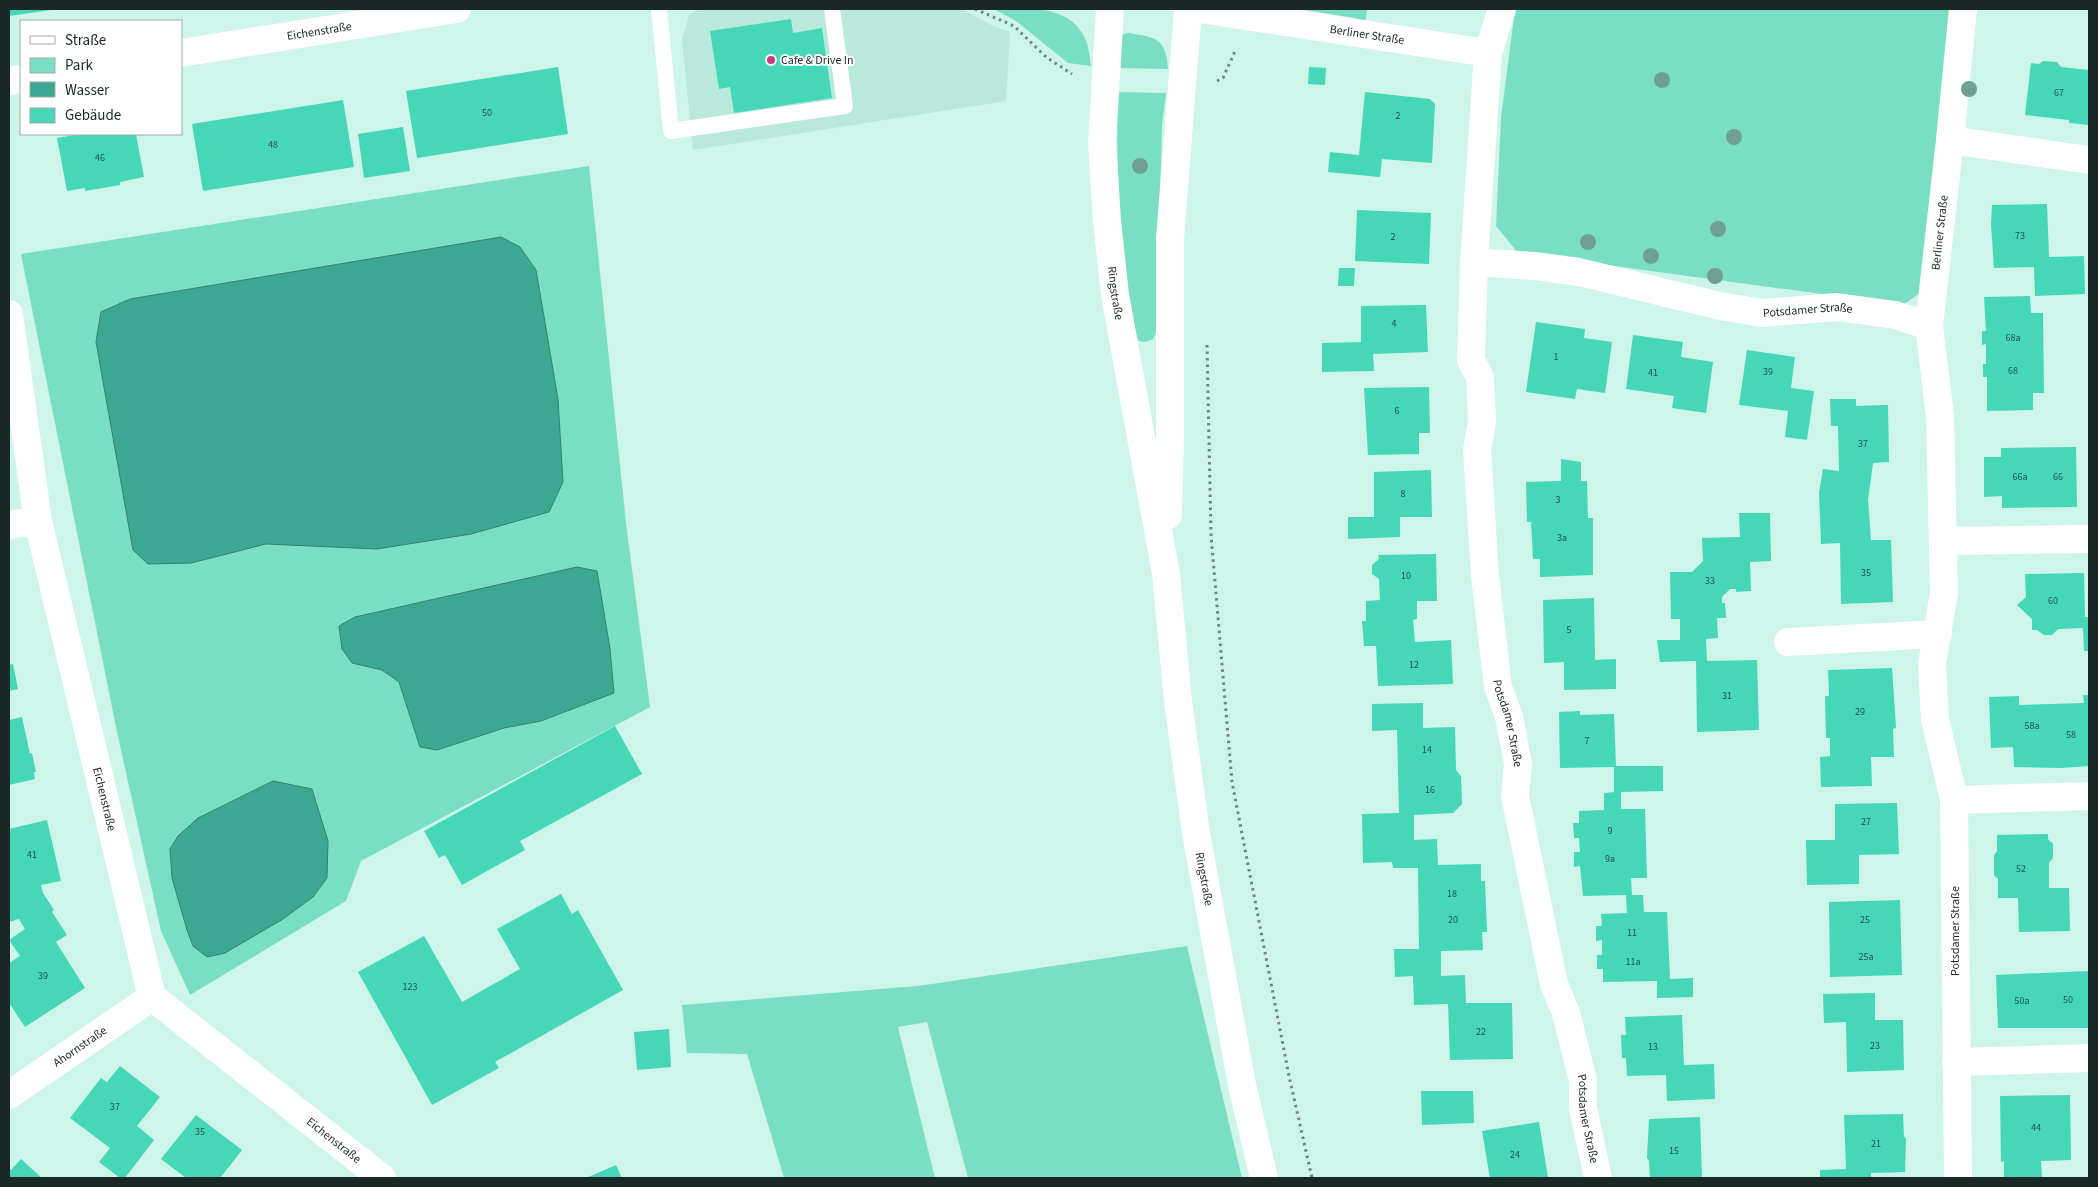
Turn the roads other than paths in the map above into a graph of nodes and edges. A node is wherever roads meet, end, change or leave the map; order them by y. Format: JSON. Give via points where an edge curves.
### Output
{"nodes":[{"id":1,"x":457,"y":9,"type":"edge"},
{"id":2,"x":659,"y":9,"type":"edge"},
{"id":3,"x":832,"y":9,"type":"edge"},
{"id":4,"x":1110,"y":9,"type":"edge"},
{"id":5,"x":1188,"y":9,"type":"edge"},
{"id":6,"x":1200,"y":9,"type":"edge"},
{"id":7,"x":1502,"y":9,"type":"edge"},
{"id":8,"x":1963,"y":9,"type":"edge"},
{"id":9,"x":418,"y":12,"type":"edge"},
{"id":10,"x":182,"y":53,"type":"edge"},
{"id":11,"x":1488,"y":53,"type":"junction"},
{"id":12,"x":1950,"y":140,"type":"junction"},
{"id":13,"x":2089,"y":160,"type":"edge"},
{"id":14,"x":1474,"y":262,"type":"junction"},
{"id":15,"x":9,"y":314,"type":"edge"},
{"id":16,"x":1929,"y":326,"type":"junction"},
{"id":17,"x":38,"y":521,"type":"junction"},
{"id":18,"x":9,"y":525,"type":"edge"},
{"id":19,"x":2089,"y":539,"type":"edge"},
{"id":20,"x":1943,"y":541,"type":"junction"},
{"id":21,"x":1166,"y":574,"type":"junction"},
{"id":22,"x":1938,"y":634,"type":"junction"},
{"id":23,"x":1788,"y":642,"type":"dead end"},
{"id":24,"x":2089,"y":796,"type":"edge"},
{"id":25,"x":1954,"y":800,"type":"junction"},
{"id":26,"x":152,"y":997,"type":"junction"},
{"id":27,"x":2089,"y":1058,"type":"edge"},
{"id":28,"x":1956,"y":1062,"type":"junction"},
{"id":29,"x":9,"y":1094,"type":"edge"},
{"id":30,"x":382,"y":1178,"type":"edge"},
{"id":31,"x":1264,"y":1178,"type":"edge"},
{"id":32,"x":1598,"y":1178,"type":"edge"},
{"id":33,"x":1958,"y":1178,"type":"edge"}],
"edges":[{"from":1,"to":9,"type":"street","name":"Eichenstraße"},
{"from":2,"to":3,"type":"lane","via":[[671,131],[845,106]]},
{"from":4,"to":21,"type":"street","name":"Ringstraße","via":[[1102,144],[1107,221],[1115,296]]},
{"from":5,"to":21,"type":"street","name":"Ringstraße","via":[[1170,239]]},
{"from":6,"to":11,"type":"street","name":"Berliner Straße"},
{"from":7,"to":11,"type":"street"},
{"from":8,"to":12,"type":"street","name":"Berliner Straße"},
{"from":9,"to":10,"type":"street","name":"Eichenstraße"},
{"from":11,"to":14,"type":"street","name":"Potsdamer Straße"},
{"from":12,"to":13,"type":"street"},
{"from":12,"to":16,"type":"street","name":"Berliner Straße"},
{"from":14,"to":16,"type":"street","name":"Potsdamer Straße","via":[[1579,272],[1762,313],[1837,308],[1894,315]]},
{"from":14,"to":32,"type":"street","name":"Potsdamer Straße","via":[[1471,360],[1480,377],[1482,422],[1477,450],[1484,575],[1498,687],[1509,717],[1518,764],[1515,796],[1554,984],[1566,1013],[1583,1080],[1583,1108]]},
{"from":15,"to":17,"type":"street","name":"Eichenstraße"},
{"from":16,"to":20,"type":"street","name":"Potsdamer Straße","via":[[1940,416]]},
{"from":17,"to":18,"type":"street"},
{"from":17,"to":26,"type":"street","name":"Eichenstraße"},
{"from":19,"to":20,"type":"street"},
{"from":20,"to":22,"type":"street","name":"Potsdamer Straße","via":[[1944,593]]},
{"from":21,"to":31,"type":"street","name":"Ringstraße","via":[[1178,701],[1196,833],[1242,1085]]},
{"from":22,"to":23,"type":"street"},
{"from":22,"to":25,"type":"street","name":"Potsdamer Straße","via":[[1932,664],[1935,719]]},
{"from":24,"to":25,"type":"street"},
{"from":25,"to":28,"type":"street","name":"Potsdamer Straße"},
{"from":26,"to":29,"type":"street","name":"Ahornstraße"},
{"from":26,"to":30,"type":"street","name":"Eichenstraße"},
{"from":27,"to":28,"type":"street"},
{"from":28,"to":33,"type":"street","name":"Potsdamer Straße"}]}
